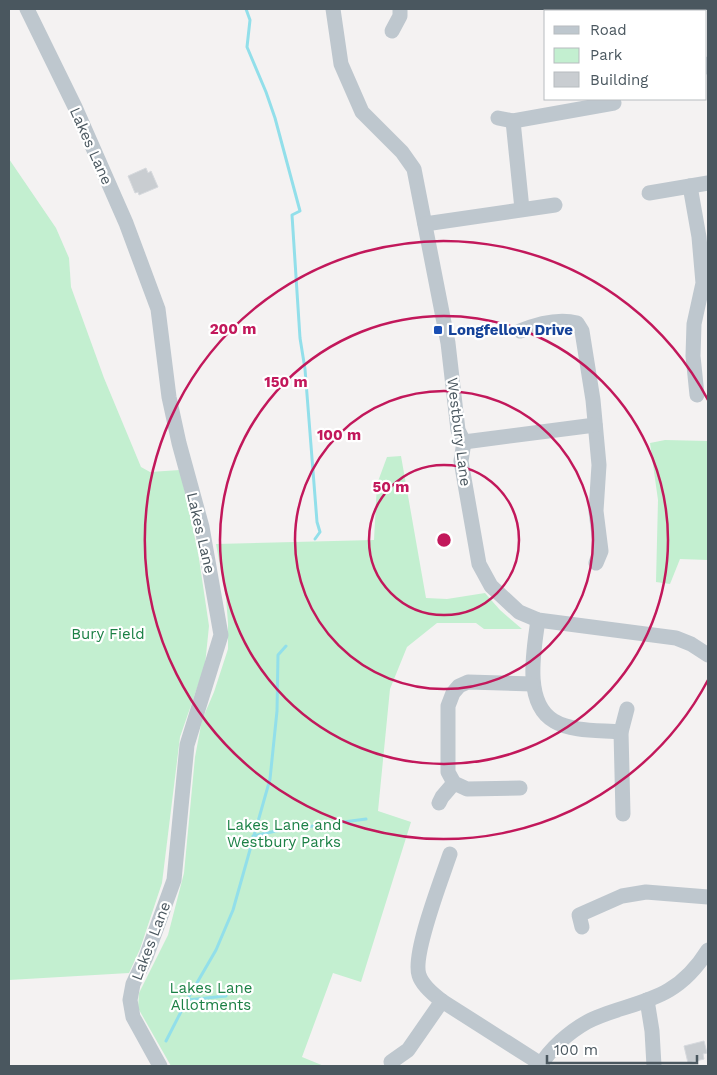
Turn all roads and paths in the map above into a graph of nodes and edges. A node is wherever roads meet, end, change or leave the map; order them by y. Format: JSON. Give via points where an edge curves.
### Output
{"nodes":[{"id":1,"x":27,"y":9,"type":"edge"},
{"id":2,"x":333,"y":9,"type":"edge"},
{"id":3,"x":400,"y":9,"type":"edge"},
{"id":4,"x":392,"y":31,"type":"dead end"},
{"id":5,"x":614,"y":103,"type":"dead end"},
{"id":6,"x":498,"y":118,"type":"dead end"},
{"id":7,"x":513,"y":121,"type":"junction"},
{"id":8,"x":708,"y":183,"type":"edge"},
{"id":9,"x":690,"y":186,"type":"junction"},
{"id":10,"x":649,"y":193,"type":"dead end"},
{"id":11,"x":555,"y":205,"type":"dead end"},
{"id":12,"x":522,"y":209,"type":"junction"},
{"id":13,"x":425,"y":224,"type":"junction"},
{"id":14,"x":705,"y":283,"type":"edge"},
{"id":15,"x":520,"y":331,"type":"dead end"},
{"id":16,"x":692,"y":388,"type":"dead end"},
{"id":17,"x":596,"y":425,"type":"junction"},
{"id":18,"x":464,"y":442,"type":"junction"},
{"id":19,"x":596,"y":563,"type":"dead end"},
{"id":20,"x":538,"y":620,"type":"junction"},
{"id":21,"x":708,"y":655,"type":"edge"},
{"id":22,"x":532,"y":684,"type":"junction"},
{"id":23,"x":627,"y":709,"type":"dead end"},
{"id":24,"x":621,"y":732,"type":"junction"},
{"id":25,"x":454,"y":782,"type":"junction"},
{"id":26,"x":520,"y":788,"type":"dead end"},
{"id":27,"x":439,"y":804,"type":"dead end"},
{"id":28,"x":623,"y":814,"type":"dead end"},
{"id":29,"x":450,"y":854,"type":"dead end"},
{"id":30,"x":708,"y":896,"type":"edge"},
{"id":31,"x":582,"y":927,"type":"dead end"},
{"id":32,"x":708,"y":950,"type":"edge"},
{"id":33,"x":647,"y":1000,"type":"junction"},
{"id":34,"x":442,"y":1001,"type":"junction"},
{"id":35,"x":391,"y":1062,"type":"dead end"},
{"id":36,"x":540,"y":1065,"type":"edge"},
{"id":37,"x":160,"y":1066,"type":"edge"},
{"id":38,"x":654,"y":1066,"type":"edge"}],
"edges":[{"from":1,"to":37,"type":"street","name":"Lakes Lane","via":[[126,223],[158,309],[170,397],[202,527],[221,636],[187,745],[174,880],[133,984],[130,1000],[133,1017]]},
{"from":2,"to":13,"type":"street","name":"Westbury Lane","via":[[341,64],[362,112],[402,152],[414,169]]},
{"from":3,"to":4,"type":"street"},
{"from":5,"to":7,"type":"street"},
{"from":6,"to":7,"type":"street"},
{"from":7,"to":12,"type":"street"},
{"from":8,"to":9,"type":"street"},
{"from":9,"to":10,"type":"street"},
{"from":9,"to":14,"type":"street"},
{"from":11,"to":12,"type":"street"},
{"from":12,"to":13,"type":"street"},
{"from":13,"to":18,"type":"street","name":"Westbury Lane","via":[[448,343],[458,430]]},
{"from":14,"to":16,"type":"street","via":[[694,324]]},
{"from":15,"to":17,"type":"street","via":[[536,324],[568,320],[577,323],[582,332]]},
{"from":17,"to":18,"type":"street"},
{"from":17,"to":19,"type":"street","via":[[599,465],[596,511],[601,550]]},
{"from":18,"to":20,"type":"street","name":"Westbury Lane","via":[[462,461],[480,564],[491,586],[519,612]]},
{"from":20,"to":21,"type":"street","name":"Westbury Lane","via":[[676,638]]},
{"from":20,"to":22,"type":"street"},
{"from":22,"to":24,"type":"street","via":[[540,706],[553,721],[576,728]]},
{"from":22,"to":25,"type":"street","via":[[468,682],[453,693],[448,706],[448,772]]},
{"from":23,"to":24,"type":"street"},
{"from":24,"to":28,"type":"street"},
{"from":25,"to":26,"type":"street","via":[[467,789]]},
{"from":25,"to":27,"type":"street"},
{"from":29,"to":34,"type":"street","via":[[420,953],[419,975]]},
{"from":30,"to":31,"type":"street","via":[[646,892],[622,896],[579,915]]},
{"from":32,"to":33,"type":"street","via":[[695,970],[669,990]]},
{"from":33,"to":36,"type":"street","via":[[587,1022],[560,1042]]},
{"from":33,"to":38,"type":"street"},
{"from":34,"to":35,"type":"street","via":[[408,1050]]},
{"from":34,"to":36,"type":"street"}]}
